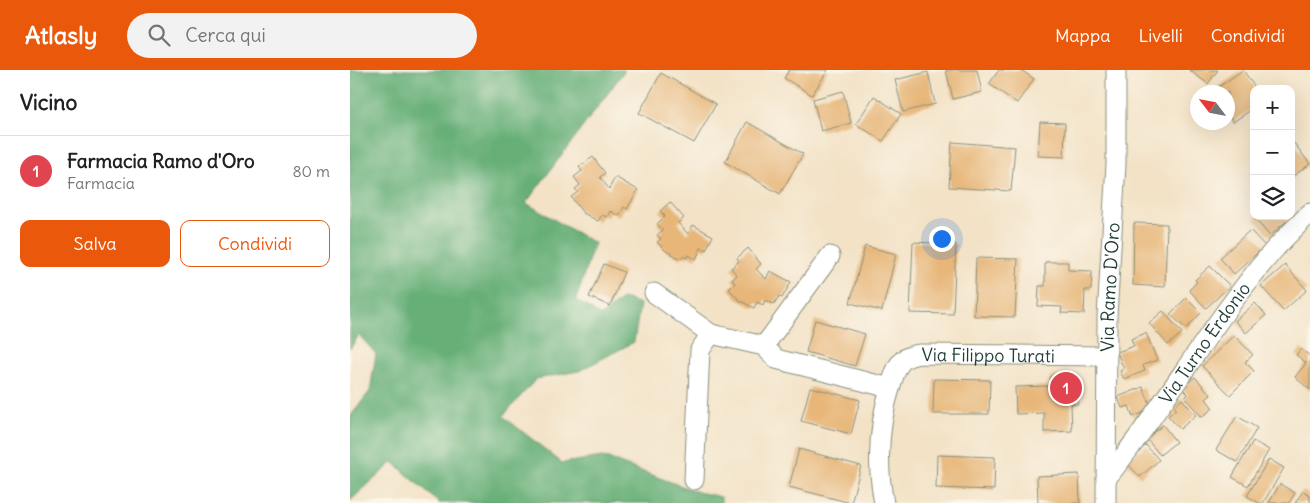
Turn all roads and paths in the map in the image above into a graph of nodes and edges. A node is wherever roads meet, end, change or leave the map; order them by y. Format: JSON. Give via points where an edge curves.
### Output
{"nodes":[{"id":1,"x":1116,"y":70,"type":"edge"},
{"id":2,"x":1310,"y":213,"type":"edge"},
{"id":3,"x":830,"y":256,"type":"dead end"},
{"id":4,"x":654,"y":293,"type":"dead end"},
{"id":5,"x":711,"y":334,"type":"junction"},
{"id":6,"x":764,"y":346,"type":"junction"},
{"id":7,"x":1107,"y":356,"type":"junction"},
{"id":8,"x":890,"y":388,"type":"junction"},
{"id":9,"x":694,"y":480,"type":"dead end"},
{"id":10,"x":1106,"y":480,"type":"junction"},
{"id":11,"x":884,"y":503,"type":"edge"},
{"id":12,"x":1106,"y":503,"type":"edge"}],
"edges":[{"from":1,"to":7,"type":"street","name":"Via Ramo D'Oro","via":[[1116,164]]},
{"from":2,"to":10,"type":"street","name":"Via Turno Erdonio","via":[[1250,278]]},
{"from":3,"to":6,"type":"street"},
{"from":4,"to":5,"type":"street"},
{"from":5,"to":6,"type":"street"},
{"from":5,"to":9,"type":"street","via":[[700,350]]},
{"from":6,"to":8,"type":"street","via":[[776,360]]},
{"from":7,"to":8,"type":"street","name":"Via Filippo Turati","via":[[920,354],[899,364]]},
{"from":7,"to":10,"type":"street","name":"Via Ramo D'Oro"},
{"from":8,"to":11,"type":"street","name":"Via Filippo Turati","via":[[881,425],[880,479]]},
{"from":10,"to":12,"type":"street","name":"Via Ramo D'Oro"}]}
